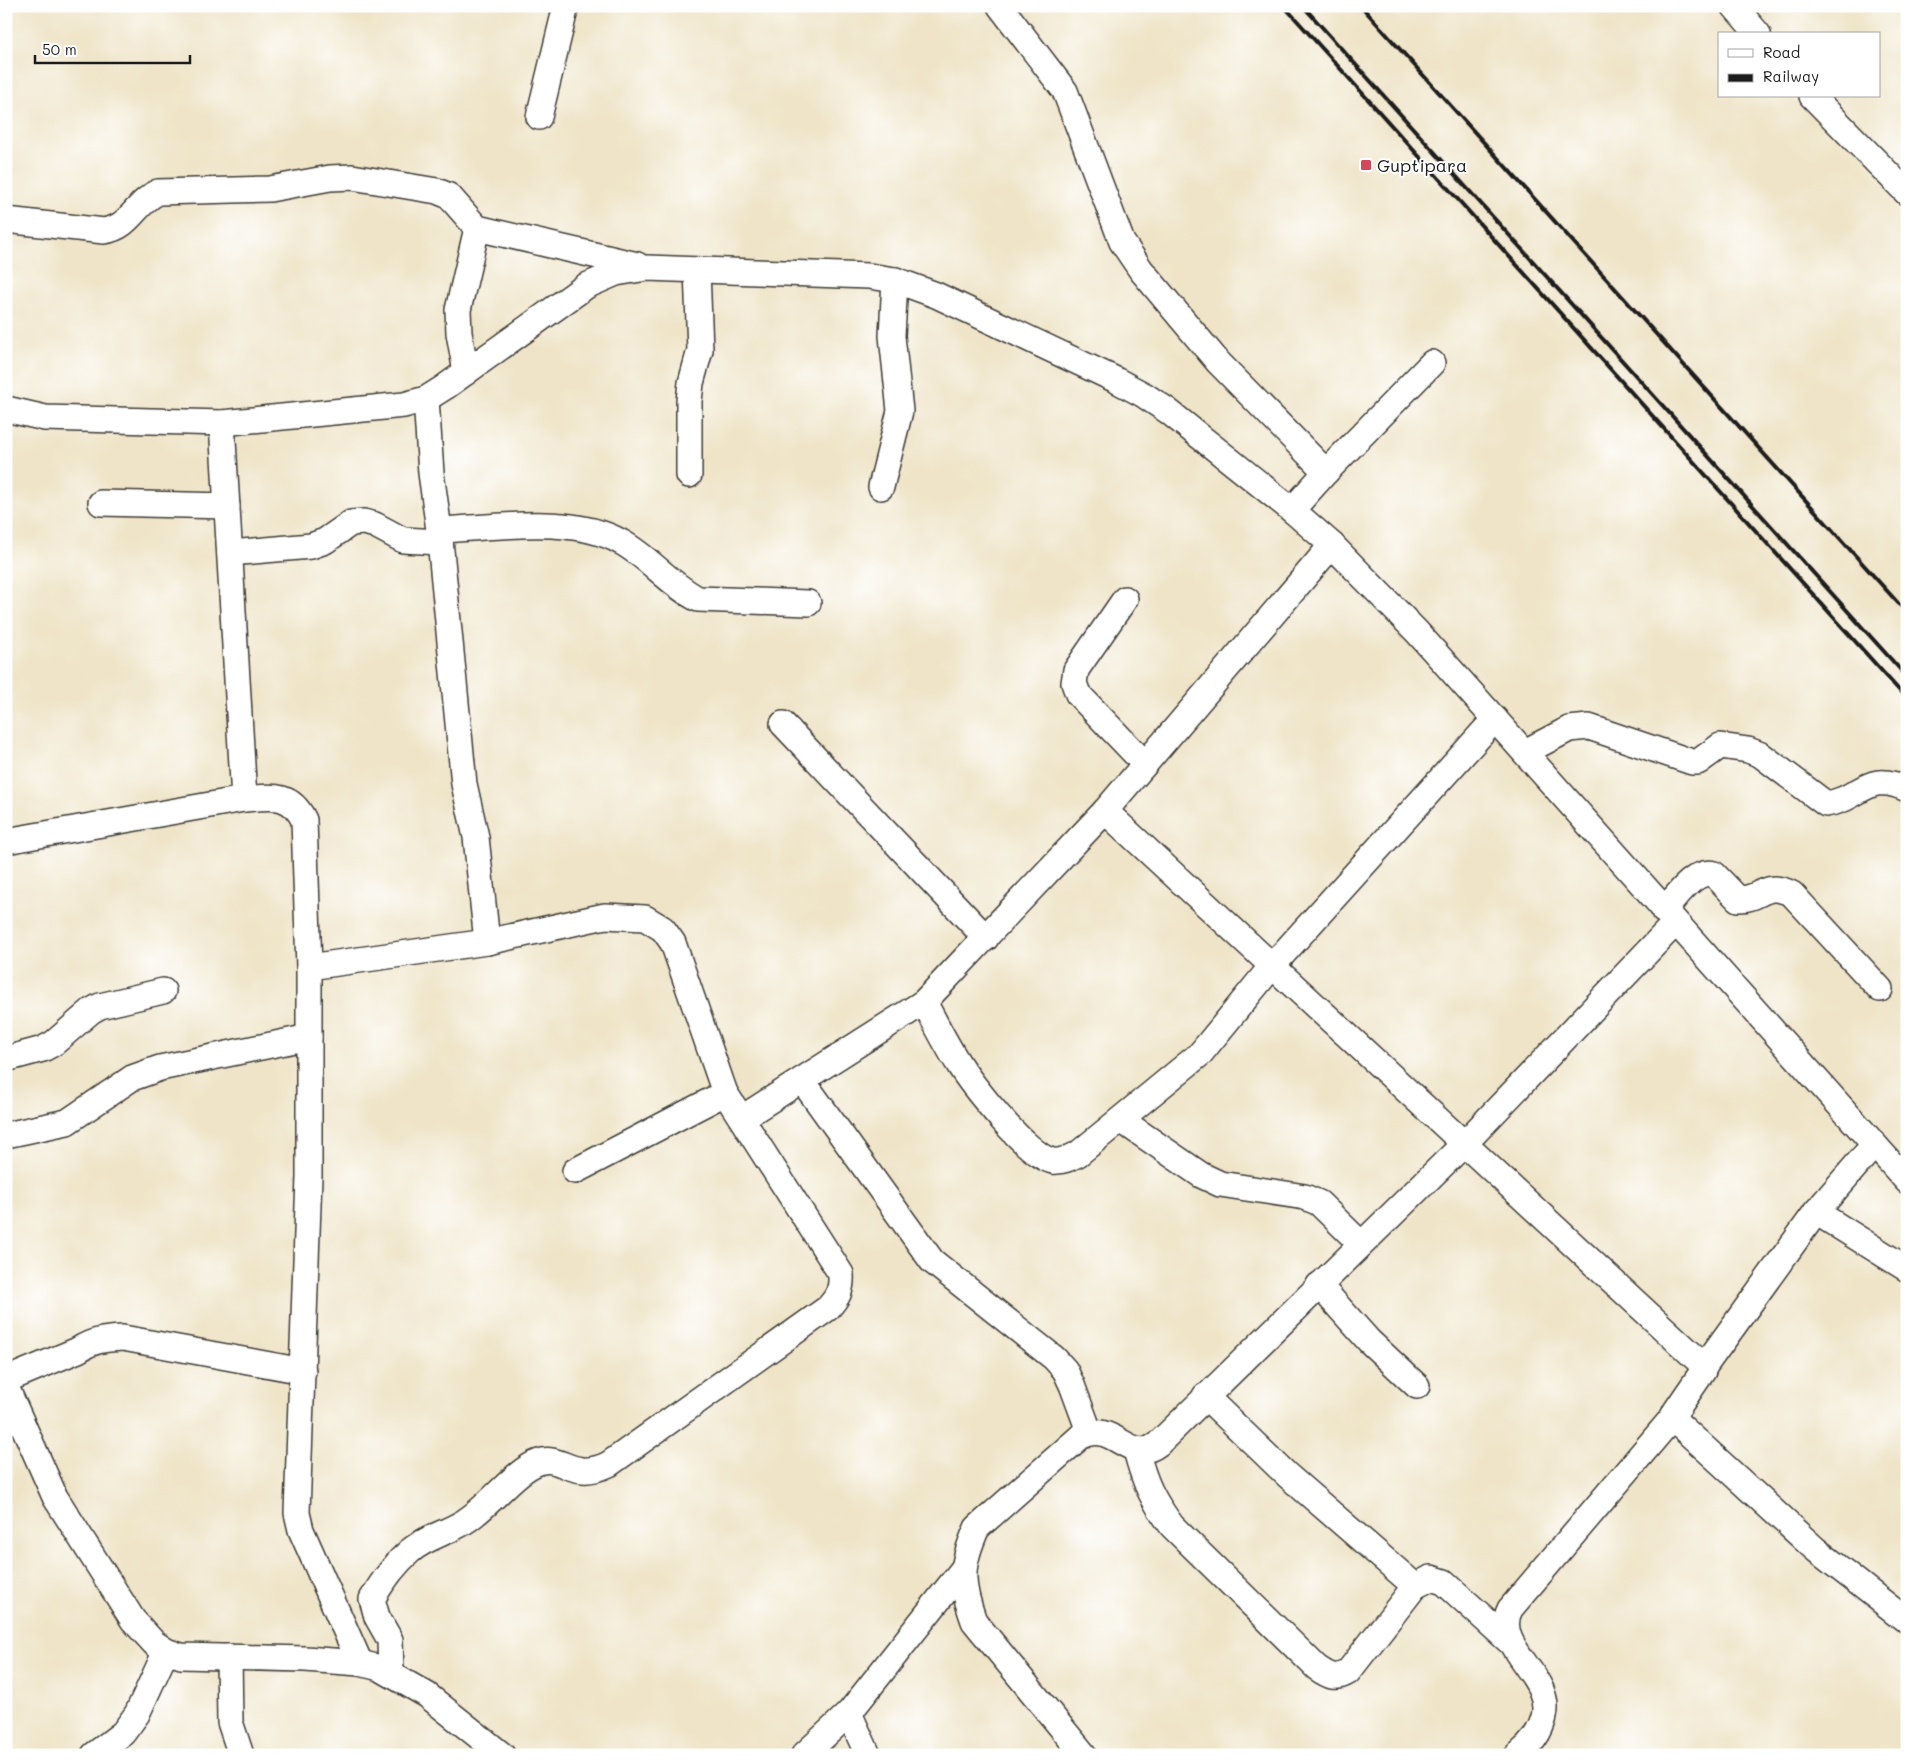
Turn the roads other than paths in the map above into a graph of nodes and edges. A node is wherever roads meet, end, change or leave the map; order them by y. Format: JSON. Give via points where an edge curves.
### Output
{"nodes":[{"id":1,"x":566,"y":6,"type":"edge"},
{"id":2,"x":1000,"y":6,"type":"edge"},
{"id":3,"x":1734,"y":6,"type":"edge"},
{"id":4,"x":1756,"y":32,"type":"edge"},
{"id":5,"x":1814,"y":98,"type":"edge"},
{"id":6,"x":539,"y":117,"type":"dead end"},
{"id":7,"x":1907,"y":192,"type":"edge"},
{"id":8,"x":6,"y":220,"type":"edge"},
{"id":9,"x":477,"y":228,"type":"junction"},
{"id":10,"x":647,"y":268,"type":"junction"},
{"id":11,"x":697,"y":270,"type":"junction"},
{"id":12,"x":895,"y":280,"type":"junction"},
{"id":13,"x":1432,"y":363,"type":"dead end"},
{"id":14,"x":466,"y":372,"type":"junction"},
{"id":15,"x":426,"y":399,"type":"junction"},
{"id":16,"x":6,"y":409,"type":"edge"},
{"id":17,"x":222,"y":423,"type":"junction"},
{"id":18,"x":1326,"y":472,"type":"junction"},
{"id":19,"x":689,"y":475,"type":"dead end"},
{"id":20,"x":881,"y":487,"type":"dead end"},
{"id":21,"x":100,"y":503,"type":"dead end"},
{"id":22,"x":227,"y":506,"type":"junction"},
{"id":23,"x":1292,"y":510,"type":"junction"},
{"id":24,"x":440,"y":536,"type":"junction"},
{"id":25,"x":1332,"y":545,"type":"junction"},
{"id":26,"x":230,"y":552,"type":"junction"},
{"id":27,"x":1125,"y":599,"type":"dead end"},
{"id":28,"x":808,"y":604,"type":"dead end"},
{"id":29,"x":1495,"y":719,"type":"junction"},
{"id":30,"x":783,"y":724,"type":"dead end"},
{"id":31,"x":1525,"y":752,"type":"junction"},
{"id":32,"x":1145,"y":764,"type":"junction"},
{"id":33,"x":1907,"y":789,"type":"edge"},
{"id":34,"x":244,"y":799,"type":"junction"},
{"id":35,"x":1105,"y":811,"type":"junction"},
{"id":36,"x":6,"y":840,"type":"edge"},
{"id":37,"x":1669,"y":917,"type":"junction"},
{"id":38,"x":986,"y":938,"type":"junction"},
{"id":39,"x":487,"y":942,"type":"junction"},
{"id":40,"x":1272,"y":966,"type":"junction"},
{"id":41,"x":309,"y":967,"type":"junction"},
{"id":42,"x":1880,"y":989,"type":"dead end"},
{"id":43,"x":163,"y":991,"type":"dead end"},
{"id":44,"x":924,"y":1002,"type":"junction"},
{"id":45,"x":309,"y":1037,"type":"junction"},
{"id":46,"x":6,"y":1058,"type":"edge"},
{"id":47,"x":802,"y":1080,"type":"junction"},
{"id":48,"x":725,"y":1093,"type":"junction"},
{"id":49,"x":742,"y":1118,"type":"junction"},
{"id":50,"x":1121,"y":1120,"type":"junction"},
{"id":51,"x":6,"y":1135,"type":"edge"},
{"id":52,"x":1464,"y":1144,"type":"junction"},
{"id":53,"x":1873,"y":1146,"type":"junction"},
{"id":54,"x":575,"y":1170,"type":"dead end"},
{"id":55,"x":1907,"y":1181,"type":"edge"},
{"id":56,"x":1816,"y":1212,"type":"junction"},
{"id":57,"x":1361,"y":1244,"type":"junction"},
{"id":58,"x":1907,"y":1269,"type":"edge"},
{"id":59,"x":1319,"y":1285,"type":"junction"},
{"id":60,"x":1704,"y":1367,"type":"junction"},
{"id":61,"x":303,"y":1371,"type":"junction"},
{"id":62,"x":6,"y":1380,"type":"edge"},
{"id":63,"x":1417,"y":1386,"type":"dead end"},
{"id":64,"x":6,"y":1387,"type":"edge"},
{"id":65,"x":1205,"y":1396,"type":"junction"},
{"id":66,"x":1673,"y":1417,"type":"junction"},
{"id":67,"x":1089,"y":1431,"type":"junction"},
{"id":68,"x":1136,"y":1450,"type":"junction"},
{"id":69,"x":962,"y":1569,"type":"junction"},
{"id":70,"x":1415,"y":1586,"type":"junction"},
{"id":71,"x":1907,"y":1621,"type":"edge"},
{"id":72,"x":1511,"y":1643,"type":"junction"},
{"id":73,"x":166,"y":1651,"type":"junction"},
{"id":74,"x":229,"y":1657,"type":"junction"},
{"id":75,"x":360,"y":1663,"type":"junction"},
{"id":76,"x":391,"y":1673,"type":"junction"},
{"id":77,"x":849,"y":1713,"type":"junction"},
{"id":78,"x":120,"y":1747,"type":"edge"},
{"id":79,"x":94,"y":1755,"type":"edge"},
{"id":80,"x":241,"y":1755,"type":"edge"},
{"id":81,"x":502,"y":1755,"type":"edge"},
{"id":82,"x":804,"y":1755,"type":"edge"},
{"id":83,"x":868,"y":1755,"type":"edge"},
{"id":84,"x":1084,"y":1755,"type":"edge"},
{"id":85,"x":1518,"y":1755,"type":"edge"}],
"edges":[{"from":1,"to":6,"type":"street"},
{"from":2,"to":18,"type":"street","via":[[1065,91],[1122,242],[1141,270],[1218,362]]},
{"from":3,"to":4,"type":"street"},
{"from":5,"to":7,"type":"street"},
{"from":8,"to":9,"type":"street","via":[[104,231],[117,229],[147,198],[158,192],[270,189],[352,177],[437,191],[449,196]]},
{"from":9,"to":10,"type":"street"},
{"from":9,"to":14,"type":"street","via":[[458,310]]},
{"from":10,"to":11,"type":"street"},
{"from":10,"to":14,"type":"street","via":[[616,273],[586,286]]},
{"from":11,"to":12,"type":"street","via":[[869,276]]},
{"from":11,"to":19,"type":"street","via":[[700,350],[689,401]]},
{"from":12,"to":20,"type":"street","via":[[892,336],[900,411]]},
{"from":12,"to":23,"type":"street","via":[[936,295],[1144,395]]},
{"from":13,"to":18,"type":"street"},
{"from":14,"to":15,"type":"street"},
{"from":15,"to":17,"type":"street","via":[[404,405]]},
{"from":15,"to":24,"type":"street"},
{"from":16,"to":17,"type":"street","via":[[45,418]]},
{"from":17,"to":22,"type":"street"},
{"from":18,"to":23,"type":"street"},
{"from":21,"to":22,"type":"street"},
{"from":22,"to":26,"type":"street"},
{"from":23,"to":25,"type":"street"},
{"from":24,"to":26,"type":"street","via":[[403,540],[364,522],[351,523],[311,546]]},
{"from":24,"to":28,"type":"street","via":[[562,525],[586,528],[622,542],[683,592],[698,599]]},
{"from":24,"to":39,"type":"street","via":[[464,784],[476,837]]},
{"from":25,"to":29,"type":"street","via":[[1417,632]]},
{"from":25,"to":32,"type":"street"},
{"from":26,"to":34,"type":"street"},
{"from":27,"to":32,"type":"street","via":[[1076,670],[1074,683],[1078,694]]},
{"from":29,"to":31,"type":"street"},
{"from":29,"to":40,"type":"street"},
{"from":30,"to":38,"type":"street"},
{"from":31,"to":33,"type":"street","via":[[1569,729],[1589,727],[1692,762],[1698,762],[1720,746],[1748,750],[1826,804],[1836,803],[1877,781],[1891,781]]},
{"from":31,"to":37,"type":"street"},
{"from":32,"to":35,"type":"street"},
{"from":34,"to":36,"type":"street"},
{"from":34,"to":41,"type":"street","via":[[286,799],[297,806],[304,820]]},
{"from":35,"to":38,"type":"street"},
{"from":35,"to":40,"type":"street"},
{"from":37,"to":42,"type":"street","via":[[1696,877],[1708,872],[1714,874],[1738,899],[1781,888],[1792,894]]},
{"from":37,"to":52,"type":"street"},
{"from":37,"to":53,"type":"street"},
{"from":38,"to":44,"type":"street"},
{"from":39,"to":41,"type":"street"},
{"from":39,"to":48,"type":"street","via":[[605,916],[645,918],[657,925],[673,943]]},
{"from":40,"to":50,"type":"street","via":[[1200,1054]]},
{"from":40,"to":52,"type":"street"},
{"from":41,"to":45,"type":"street"},
{"from":43,"to":46,"type":"street","via":[[100,1006],[54,1043]]},
{"from":44,"to":47,"type":"street"},
{"from":44,"to":50,"type":"street","via":[[972,1083],[1027,1147],[1041,1156],[1051,1161],[1062,1161],[1078,1154]]},
{"from":45,"to":51,"type":"street","via":[[160,1068],[132,1078],[67,1122]]},
{"from":45,"to":61,"type":"street","via":[[308,1235]]},
{"from":47,"to":49,"type":"street"},
{"from":47,"to":67,"type":"street","via":[[932,1261],[1065,1370]]},
{"from":48,"to":49,"type":"street"},
{"from":48,"to":54,"type":"street"},
{"from":49,"to":76,"type":"street","via":[[835,1262],[841,1274],[842,1286],[838,1296],[820,1314],[609,1464],[598,1470],[581,1472],[556,1463],[540,1462],[527,1469],[465,1522],[408,1552],[372,1598],[377,1617],[390,1640]]},
{"from":50,"to":57,"type":"street","via":[[1201,1175],[1220,1184],[1305,1197],[1319,1203]]},
{"from":52,"to":57,"type":"street"},
{"from":52,"to":60,"type":"street"},
{"from":53,"to":55,"type":"street"},
{"from":53,"to":56,"type":"street"},
{"from":56,"to":58,"type":"street"},
{"from":56,"to":60,"type":"street"},
{"from":57,"to":59,"type":"street"},
{"from":59,"to":63,"type":"street","via":[[1369,1341]]},
{"from":59,"to":65,"type":"street"},
{"from":60,"to":66,"type":"street"},
{"from":61,"to":62,"type":"street","via":[[122,1338],[89,1343]]},
{"from":61,"to":75,"type":"street","via":[[297,1513]]},
{"from":64,"to":73,"type":"street","via":[[65,1514],[133,1620]]},
{"from":65,"to":68,"type":"street","via":[[1158,1444],[1146,1450]]},
{"from":65,"to":70,"type":"street","via":[[1287,1475]]},
{"from":66,"to":71,"type":"street","via":[[1815,1549]]},
{"from":66,"to":72,"type":"street","via":[[1510,1609],[1506,1622]]},
{"from":67,"to":68,"type":"street","via":[[1111,1435]]},
{"from":67,"to":69,"type":"street","via":[[988,1516],[977,1528]]},
{"from":68,"to":70,"type":"street","via":[[1144,1482],[1172,1526],[1317,1668],[1330,1676],[1340,1677],[1348,1672]]},
{"from":69,"to":77,"type":"street"},
{"from":69,"to":84,"type":"street","via":[[974,1621]]},
{"from":70,"to":72,"type":"street","via":[[1430,1578],[1444,1582]]},
{"from":72,"to":85,"type":"street","via":[[1540,1684],[1546,1699],[1541,1727],[1529,1746]]},
{"from":73,"to":74,"type":"street","via":[[181,1656]]},
{"from":73,"to":78,"type":"street","via":[[137,1714],[123,1733]]},
{"from":74,"to":75,"type":"street"},
{"from":74,"to":80,"type":"street","via":[[230,1722]]},
{"from":75,"to":76,"type":"street"},
{"from":76,"to":81,"type":"street","via":[[451,1712]]},
{"from":77,"to":82,"type":"street"},
{"from":77,"to":83,"type":"street"},
{"from":78,"to":79,"type":"street"}]}
